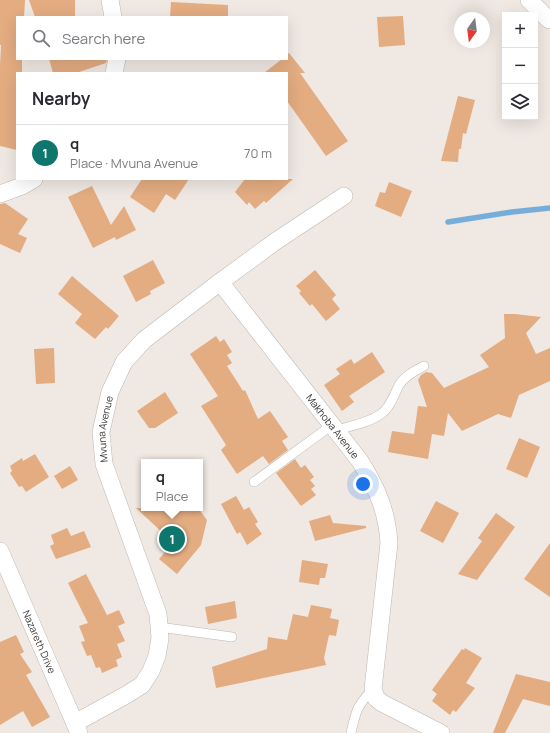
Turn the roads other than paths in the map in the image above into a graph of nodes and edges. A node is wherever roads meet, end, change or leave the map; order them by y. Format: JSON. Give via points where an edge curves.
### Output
{"nodes":[{"id":1,"x":110,"y":0,"type":"edge"},
{"id":2,"x":529,"y":0,"type":"edge"},
{"id":3,"x":113,"y":16,"type":"edge"},
{"id":4,"x":549,"y":20,"type":"dead end"},
{"id":5,"x":117,"y":60,"type":"edge"},
{"id":6,"x":114,"y":72,"type":"edge"},
{"id":7,"x":32,"y":180,"type":"edge"},
{"id":8,"x":0,"y":194,"type":"edge"},
{"id":9,"x":344,"y":196,"type":"dead end"},
{"id":10,"x":220,"y":282,"type":"junction"},
{"id":11,"x":424,"y":366,"type":"dead end"},
{"id":12,"x":334,"y":428,"type":"junction"},
{"id":13,"x":254,"y":482,"type":"dead end"},
{"id":14,"x":0,"y":550,"type":"edge"},
{"id":15,"x":159,"y":627,"type":"junction"},
{"id":16,"x":232,"y":637,"type":"dead end"},
{"id":17,"x":373,"y":689,"type":"junction"},
{"id":18,"x":77,"y":728,"type":"edge"},
{"id":19,"x":351,"y":733,"type":"edge"},
{"id":20,"x":441,"y":733,"type":"edge"}],
"edges":[{"from":1,"to":3,"type":"street"},
{"from":2,"to":4,"type":"street"},
{"from":5,"to":6,"type":"street"},
{"from":7,"to":8,"type":"street"},
{"from":9,"to":10,"type":"street","name":"Mvuna Avenue"},
{"from":10,"to":12,"type":"street","name":"Makhoba Avenue"},
{"from":10,"to":15,"type":"street","name":"Mvuna Avenue","via":[[144,340],[124,362],[110,392],[101,432],[104,464],[158,614]]},
{"from":11,"to":12,"type":"lane","via":[[408,374],[382,414],[371,420]]},
{"from":12,"to":13,"type":"lane"},
{"from":12,"to":17,"type":"street","name":"Makhoba Avenue","via":[[374,484],[388,526],[389,543]]},
{"from":14,"to":18,"type":"street","name":"Nazareth Drive"},
{"from":15,"to":16,"type":"lane"},
{"from":15,"to":18,"type":"street","name":"Mvuna Avenue","via":[[157,656],[142,685]]},
{"from":17,"to":19,"type":"lane","via":[[357,709]]},
{"from":17,"to":20,"type":"street","via":[[376,698],[382,703]]}]}
